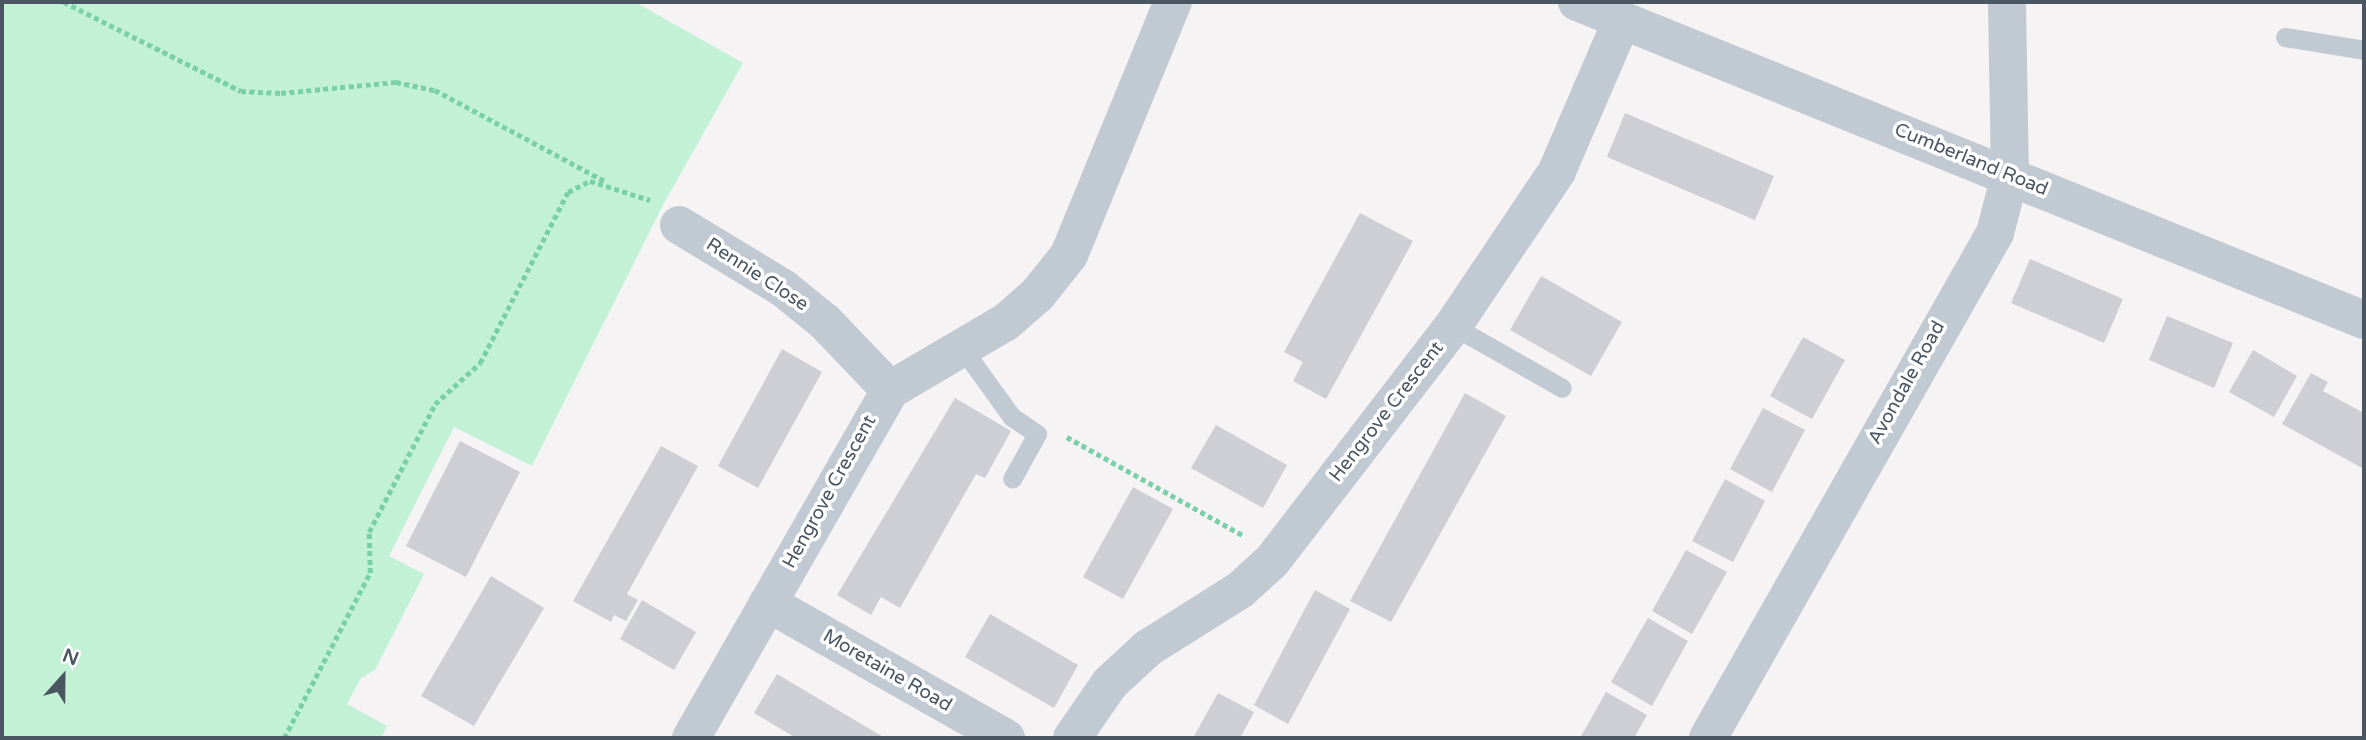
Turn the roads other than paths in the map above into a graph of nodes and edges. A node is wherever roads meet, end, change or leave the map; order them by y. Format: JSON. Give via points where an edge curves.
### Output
{"nodes":[{"id":1,"x":1173,"y":2,"type":"edge"},
{"id":2,"x":1577,"y":2,"type":"edge"},
{"id":3,"x":2007,"y":2,"type":"edge"},
{"id":4,"x":1622,"y":20,"type":"junction"},
{"id":5,"x":2285,"y":37,"type":"dead end"},
{"id":6,"x":2364,"y":50,"type":"edge"},
{"id":7,"x":2010,"y":176,"type":"junction"},
{"id":8,"x":679,"y":225,"type":"road end"},
{"id":9,"x":2364,"y":320,"type":"edge"},
{"id":10,"x":1453,"y":326,"type":"junction"},
{"id":11,"x":962,"y":348,"type":"junction"},
{"id":12,"x":1562,"y":388,"type":"dead end"},
{"id":13,"x":891,"y":390,"type":"junction"},
{"id":14,"x":1012,"y":479,"type":"dead end"},
{"id":15,"x":768,"y":603,"type":"junction"},
{"id":16,"x":691,"y":738,"type":"edge"},
{"id":17,"x":1006,"y":738,"type":"edge"},
{"id":18,"x":1072,"y":738,"type":"edge"},
{"id":19,"x":1708,"y":738,"type":"edge"}],
"edges":[{"from":1,"to":11,"type":"street","name":"Hengrove Crescent","via":[[1069,255],[1037,295],[1006,322]]},
{"from":2,"to":4,"type":"street","name":"Cumberland Road"},
{"from":3,"to":7,"type":"street","name":"Avondale Road"},
{"from":4,"to":7,"type":"street","name":"Cumberland Road"},
{"from":4,"to":10,"type":"street","name":"Hengrove Crescent","via":[[1557,171]]},
{"from":5,"to":6,"type":"lane"},
{"from":7,"to":9,"type":"street","name":"Cumberland Road"},
{"from":7,"to":19,"type":"street","name":"Avondale Road","via":[[1995,233]]},
{"from":8,"to":13,"type":"street","name":"Rennie Close","via":[[783,288],[825,322]]},
{"from":10,"to":12,"type":"lane"},
{"from":10,"to":18,"type":"street","name":"Hengrove Crescent","via":[[1277,554],[1240,590],[1147,648],[1110,683]]},
{"from":11,"to":13,"type":"street","name":"Hengrove Crescent"},
{"from":11,"to":14,"type":"lane","via":[[1012,417],[1037,434]]},
{"from":13,"to":15,"type":"street","name":"Hengrove Crescent"},
{"from":15,"to":16,"type":"street","name":"Hengrove Crescent"},
{"from":15,"to":17,"type":"street","name":"Moretaine Road"}]}
